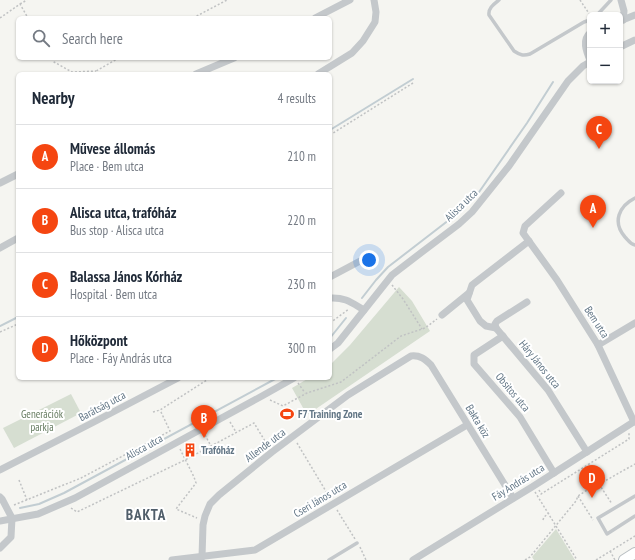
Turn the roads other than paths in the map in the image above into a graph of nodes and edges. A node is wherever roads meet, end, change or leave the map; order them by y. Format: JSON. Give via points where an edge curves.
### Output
{"nodes":[{"id":1,"x":350,"y":0,"type":"edge"},
{"id":2,"x":374,"y":0,"type":"edge"},
{"id":3,"x":499,"y":0,"type":"edge"},
{"id":4,"x":611,"y":0,"type":"edge"},
{"id":5,"x":621,"y":0,"type":"edge"},
{"id":6,"x":600,"y":12,"type":"edge"},
{"id":7,"x":623,"y":14,"type":"edge"},
{"id":8,"x":635,"y":15,"type":"edge"},
{"id":9,"x":319,"y":16,"type":"edge"},
{"id":10,"x":623,"y":19,"type":"edge"},
{"id":11,"x":587,"y":21,"type":"edge"},
{"id":12,"x":587,"y":35,"type":"edge"},
{"id":13,"x":635,"y":40,"type":"edge"},
{"id":14,"x":623,"y":46,"type":"edge"},
{"id":15,"x":587,"y":54,"type":"edge"},
{"id":16,"x":229,"y":60,"type":"edge"},
{"id":17,"x":587,"y":63,"type":"edge"},
{"id":18,"x":201,"y":72,"type":"edge"},
{"id":19,"x":321,"y":72,"type":"edge"},
{"id":20,"x":16,"y":175,"type":"edge"},
{"id":21,"x":0,"y":183,"type":"edge"},
{"id":22,"x":561,"y":193,"type":"dead end"},
{"id":23,"x":635,"y":198,"type":"edge"},
{"id":24,"x":16,"y":239,"type":"edge"},
{"id":25,"x":529,"y":241,"type":"junction"},
{"id":26,"x":635,"y":245,"type":"edge"},
{"id":27,"x":0,"y":248,"type":"edge"},
{"id":28,"x":362,"y":260,"type":"dead end"},
{"id":29,"x":332,"y":276,"type":"edge"},
{"id":30,"x":469,"y":293,"type":"junction"},
{"id":31,"x":332,"y":298,"type":"edge"},
{"id":32,"x":527,"y":302,"type":"dead end"},
{"id":33,"x":364,"y":310,"type":"junction"},
{"id":34,"x":442,"y":315,"type":"road end"},
{"id":35,"x":635,"y":323,"type":"edge"},
{"id":36,"x":496,"y":328,"type":"junction"},
{"id":37,"x":503,"y":336,"type":"junction"},
{"id":38,"x":598,"y":344,"type":"junction"},
{"id":39,"x":332,"y":348,"type":"edge"},
{"id":40,"x":422,"y":358,"type":"joint"},
{"id":41,"x":169,"y":380,"type":"edge"},
{"id":42,"x":291,"y":380,"type":"edge"},
{"id":43,"x":634,"y":421,"type":"edge"},
{"id":44,"x":467,"y":424,"type":"junction"},
{"id":45,"x":587,"y":452,"type":"junction"},
{"id":46,"x":0,"y":470,"type":"edge"},
{"id":47,"x":554,"y":473,"type":"junction"},
{"id":48,"x":635,"y":496,"type":"edge"},
{"id":49,"x":0,"y":497,"type":"edge"},
{"id":50,"x":513,"y":498,"type":"junction"},
{"id":51,"x":635,"y":516,"type":"edge"},
{"id":52,"x":12,"y":518,"type":"junction"},
{"id":53,"x":0,"y":521,"type":"edge"},
{"id":54,"x":357,"y":543,"type":"dead end"},
{"id":55,"x":0,"y":548,"type":"edge"},
{"id":56,"x":202,"y":557,"type":"junction"},
{"id":57,"x":172,"y":560,"type":"edge"},
{"id":58,"x":329,"y":560,"type":"edge"},
{"id":59,"x":413,"y":560,"type":"edge"}],
"edges":[{"from":1,"to":9,"type":"street"},
{"from":2,"to":19,"type":"street","via":[[375,22],[363,41],[352,54]]},
{"from":3,"to":11,"type":"lane","via":[[491,7],[489,15],[514,51],[519,54],[530,54]]},
{"from":4,"to":6,"type":"lane"},
{"from":5,"to":7,"type":"street"},
{"from":8,"to":10,"type":"street"},
{"from":12,"to":15,"type":"street"},
{"from":13,"to":14,"type":"street"},
{"from":16,"to":18,"type":"street"},
{"from":17,"to":33,"type":"street","name":"Alisca utca","via":[[568,81],[509,166],[472,212],[392,275]]},
{"from":20,"to":21,"type":"street"},
{"from":22,"to":25,"type":"street","name":"Bem utca","via":[[525,226],[523,233]]},
{"from":23,"to":26,"type":"lane","via":[[628,201],[621,210],[618,223],[622,234]]},
{"from":24,"to":27,"type":"street"},
{"from":25,"to":30,"type":"street","via":[[472,286]]},
{"from":25,"to":38,"type":"street","name":"Bem utca"},
{"from":28,"to":29,"type":"street"},
{"from":30,"to":34,"type":"street"},
{"from":30,"to":36,"type":"street","via":[[467,300],[480,321],[486,326]]},
{"from":31,"to":33,"type":"street","via":[[348,300]]},
{"from":32,"to":36,"type":"street","via":[[497,321]]},
{"from":33,"to":39,"type":"street","name":"Alisca utca"},
{"from":35,"to":38,"type":"street"},
{"from":36,"to":37,"type":"street","name":"Háry János utca"},
{"from":37,"to":45,"type":"street","name":"Háry János utca","via":[[548,390]]},
{"from":37,"to":47,"type":"street","name":"Obsitos utca","via":[[474,355],[474,364],[520,417]]},
{"from":38,"to":43,"type":"street","name":"Bem utca"},
{"from":40,"to":44,"type":"street","name":"Bakta köz","via":[[431,365]]},
{"from":40,"to":56,"type":"street","name":"Allende utca","via":[[407,358],[348,395],[225,490],[210,504],[205,516]]},
{"from":41,"to":46,"type":"street","name":"Barátság utca"},
{"from":42,"to":52,"type":"street","name":"Alisca utca","via":[[82,494],[38,514]]},
{"from":43,"to":45,"type":"street","name":"Fáy András utca"},
{"from":44,"to":50,"type":"street","name":"Bakta köz"},
{"from":44,"to":56,"type":"street","name":"Cseri János utca","via":[[255,550]]},
{"from":45,"to":47,"type":"street","name":"Fáy András utca"},
{"from":47,"to":50,"type":"street","name":"Fáy András utca"},
{"from":48,"to":51,"type":"lane","via":[[598,518],[607,534]]},
{"from":49,"to":52,"type":"street"},
{"from":50,"to":59,"type":"street","name":"Fáy András utca"},
{"from":52,"to":53,"type":"street","name":"Alisca utca"},
{"from":52,"to":55,"type":"street","via":[[12,537]]},
{"from":54,"to":58,"type":"lane"},
{"from":56,"to":57,"type":"street","name":"Cseri János utca"}]}
